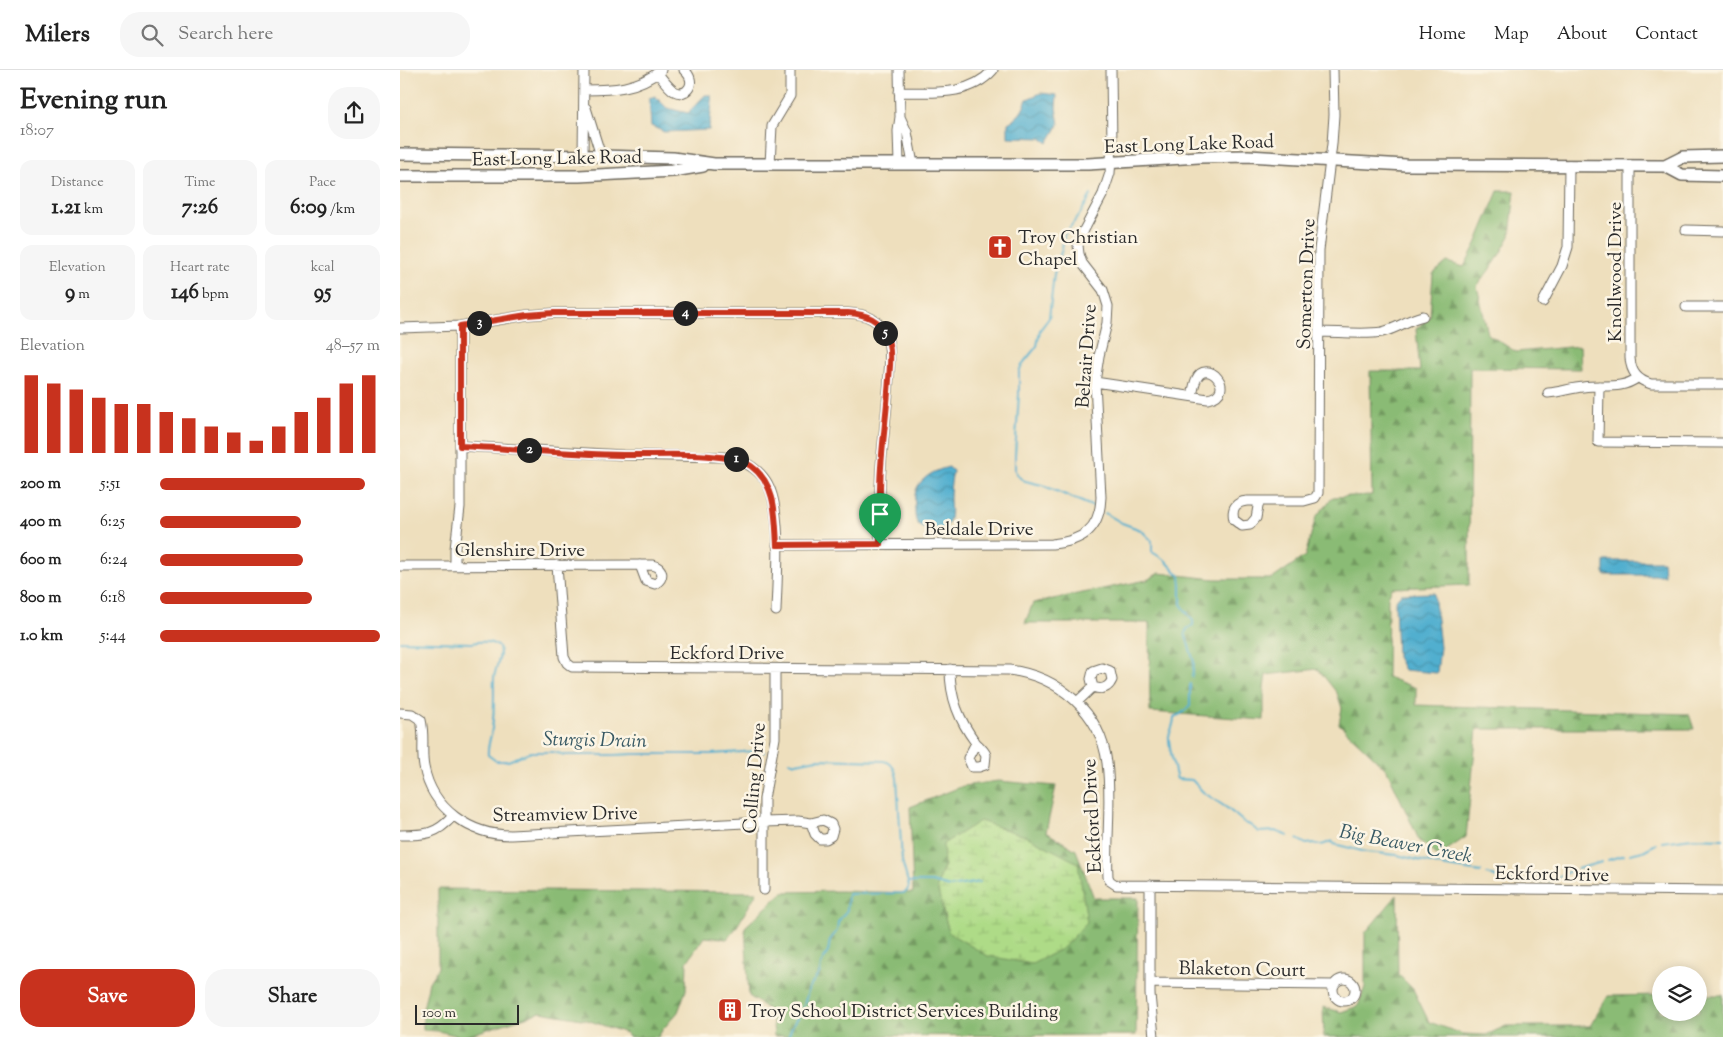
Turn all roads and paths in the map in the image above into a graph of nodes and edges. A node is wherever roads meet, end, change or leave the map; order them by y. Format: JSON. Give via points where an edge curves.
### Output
{"nodes":[{"id":1,"x":584,"y":70,"type":"edge"},
{"id":2,"x":684,"y":70,"type":"edge"},
{"id":3,"x":790,"y":70,"type":"edge"},
{"id":4,"x":899,"y":70,"type":"edge"},
{"id":5,"x":993,"y":70,"type":"edge"},
{"id":6,"x":1111,"y":70,"type":"edge"},
{"id":7,"x":1333,"y":70,"type":"edge"},
{"id":8,"x":659,"y":71,"type":"edge"},
{"id":9,"x":899,"y":92,"type":"junction"},
{"id":10,"x":584,"y":94,"type":"junction"},
{"id":11,"x":900,"y":116,"type":"junction"},
{"id":12,"x":400,"y":154,"type":"edge"},
{"id":13,"x":541,"y":156,"type":"junction"},
{"id":14,"x":583,"y":156,"type":"junction"},
{"id":15,"x":601,"y":156,"type":"junction"},
{"id":16,"x":1723,"y":156,"type":"edge"},
{"id":17,"x":631,"y":157,"type":"junction"},
{"id":18,"x":1330,"y":161,"type":"junction"},
{"id":19,"x":714,"y":164,"type":"junction"},
{"id":20,"x":770,"y":164,"type":"junction"},
{"id":21,"x":899,"y":164,"type":"junction"},
{"id":22,"x":913,"y":164,"type":"junction"},
{"id":23,"x":1112,"y":164,"type":"junction"},
{"id":24,"x":1630,"y":165,"type":"junction"},
{"id":25,"x":1569,"y":166,"type":"junction"},
{"id":26,"x":1666,"y":166,"type":"junction"},
{"id":27,"x":400,"y":175,"type":"edge"},
{"id":28,"x":573,"y":176,"type":"junction"},
{"id":29,"x":1723,"y":176,"type":"edge"},
{"id":30,"x":1686,"y":230,"type":"dead end"},
{"id":31,"x":1723,"y":231,"type":"edge"},
{"id":32,"x":1543,"y":302,"type":"dead end"},
{"id":33,"x":1686,"y":307,"type":"dead end"},
{"id":34,"x":1723,"y":307,"type":"edge"},
{"id":35,"x":1423,"y":316,"type":"dead end"},
{"id":36,"x":460,"y":326,"type":"junction"},
{"id":37,"x":400,"y":328,"type":"edge"},
{"id":38,"x":1319,"y":332,"type":"junction"},
{"id":39,"x":1637,"y":378,"type":"junction"},
{"id":40,"x":1096,"y":382,"type":"junction"},
{"id":41,"x":1723,"y":384,"type":"edge"},
{"id":42,"x":1599,"y":386,"type":"junction"},
{"id":43,"x":1548,"y":393,"type":"dead end"},
{"id":44,"x":1192,"y":396,"type":"dead end"},
{"id":45,"x":1723,"y":443,"type":"edge"},
{"id":46,"x":460,"y":446,"type":"junction"},
{"id":47,"x":1259,"y":501,"type":"dead end"},
{"id":48,"x":1088,"y":532,"type":"joint"},
{"id":49,"x":880,"y":544,"type":"junction"},
{"id":50,"x":777,"y":545,"type":"junction"},
{"id":51,"x":640,"y":565,"type":"dead end"},
{"id":52,"x":400,"y":566,"type":"edge"},
{"id":53,"x":455,"y":566,"type":"junction"},
{"id":54,"x":557,"y":566,"type":"junction"},
{"id":55,"x":776,"y":612,"type":"dead end"},
{"id":56,"x":776,"y":669,"type":"junction"},
{"id":57,"x":950,"y":669,"type":"junction"},
{"id":58,"x":1093,"y":686,"type":"dead end"},
{"id":59,"x":1077,"y":702,"type":"junction"},
{"id":60,"x":400,"y":714,"type":"edge"},
{"id":61,"x":976,"y":743,"type":"dead end"},
{"id":62,"x":453,"y":816,"type":"junction"},
{"id":63,"x":764,"y":822,"type":"junction"},
{"id":64,"x":811,"y":823,"type":"dead end"},
{"id":65,"x":400,"y":835,"type":"edge"},
{"id":66,"x":1150,"y":885,"type":"junction"},
{"id":67,"x":764,"y":890,"type":"dead end"},
{"id":68,"x":1723,"y":891,"type":"edge"},
{"id":69,"x":1150,"y":983,"type":"junction"},
{"id":70,"x":1334,"y":985,"type":"dead end"},
{"id":71,"x":1154,"y":1037,"type":"edge"}],
"edges":[{"from":1,"to":10,"type":"street"},
{"from":2,"to":8,"type":"street","via":[[692,82],[683,92],[675,91]]},
{"from":3,"to":20,"type":"street","via":[[790,96],[772,126]]},
{"from":4,"to":9,"type":"street"},
{"from":5,"to":9,"type":"street","via":[[977,84],[958,90]]},
{"from":6,"to":23,"type":"street","name":"Belzair Drive"},
{"from":7,"to":18,"type":"street","name":"Somerton Drive"},
{"from":8,"to":10,"type":"street","via":[[629,87]]},
{"from":9,"to":11,"type":"street"},
{"from":10,"to":14,"type":"street"},
{"from":10,"to":15,"type":"street"},
{"from":11,"to":21,"type":"street"},
{"from":11,"to":22,"type":"street","via":[[908,132]]},
{"from":12,"to":13,"type":"main road","name":"East Long Lake Road"},
{"from":13,"to":14,"type":"main road","name":"East Long Lake Road"},
{"from":13,"to":27,"type":"main road","via":[[542,165],[537,170],[411,171]]},
{"from":14,"to":15,"type":"main road","name":"East Long Lake Road"},
{"from":15,"to":17,"type":"main road","name":"East Long Lake Road"},
{"from":16,"to":26,"type":"main road","name":"East Long Lake Road","via":[[1683,157]]},
{"from":17,"to":19,"type":"main road","name":"East Long Lake Road"},
{"from":17,"to":28,"type":"main road","via":[[634,162],[631,168],[581,170],[574,172]]},
{"from":18,"to":23,"type":"main road","name":"East Long Lake Road","via":[[1248,156]]},
{"from":18,"to":25,"type":"main road","name":"East Long Lake Road"},
{"from":18,"to":38,"type":"street","name":"Somerton Drive","via":[[1320,241]]},
{"from":19,"to":20,"type":"main road","name":"East Long Lake Road"},
{"from":19,"to":28,"type":"main road","name":"East Long Lake Road","via":[[673,172]]},
{"from":20,"to":21,"type":"main road","name":"East Long Lake Road"},
{"from":21,"to":22,"type":"main road","name":"East Long Lake Road"},
{"from":22,"to":23,"type":"main road","name":"East Long Lake Road"},
{"from":23,"to":40,"type":"street","name":"Belzair Drive","via":[[1106,186],[1078,245],[1080,258],[1103,290],[1108,306]]},
{"from":24,"to":25,"type":"main road","name":"East Long Lake Road"},
{"from":24,"to":26,"type":"main road","name":"East Long Lake Road"},
{"from":24,"to":39,"type":"street","name":"Knollwood Drive","via":[[1630,358]]},
{"from":25,"to":32,"type":"street","via":[[1568,247]]},
{"from":26,"to":29,"type":"main road","name":"East Long Lake Road","via":[[1682,175]]},
{"from":27,"to":28,"type":"main road","name":"East Long Lake Road"},
{"from":30,"to":31,"type":"street"},
{"from":33,"to":34,"type":"street"},
{"from":35,"to":38,"type":"street","via":[[1378,332]]},
{"from":36,"to":37,"type":"street"},
{"from":36,"to":46,"type":"street"},
{"from":36,"to":49,"type":"street","via":[[554,313],[848,313],[872,318],[883,328],[890,354],[880,476]]},
{"from":38,"to":47,"type":"street","name":"Somerton Drive","via":[[1318,492],[1315,498],[1304,501]]},
{"from":39,"to":41,"type":"street","via":[[1651,384]]},
{"from":39,"to":42,"type":"street","via":[[1625,385]]},
{"from":40,"to":44,"type":"street"},
{"from":40,"to":48,"type":"street","name":"Belzair Drive","via":[[1101,502],[1096,521]]},
{"from":42,"to":43,"type":"street"},
{"from":42,"to":45,"type":"street","via":[[1598,442]]},
{"from":46,"to":50,"type":"street","via":[[732,458],[750,466],[768,485],[774,504]]},
{"from":46,"to":53,"type":"street","via":[[460,516]]},
{"from":48,"to":49,"type":"street","name":"Beldale Drive","via":[[1070,542],[1052,544]]},
{"from":49,"to":50,"type":"street","name":"Beldale Drive"},
{"from":50,"to":55,"type":"street"},
{"from":51,"to":54,"type":"street","name":"Glenshire Drive"},
{"from":52,"to":53,"type":"street","name":"Glenshire Drive"},
{"from":53,"to":54,"type":"street","name":"Glenshire Drive"},
{"from":54,"to":56,"type":"street","name":"Eckford Drive","via":[[564,657],[572,667]]},
{"from":56,"to":57,"type":"street","name":"Eckford Drive"},
{"from":56,"to":63,"type":"street","name":"Colling Drive","via":[[775,738],[766,787]]},
{"from":57,"to":59,"type":"street","name":"Eckford Drive","via":[[1030,673],[1056,684]]},
{"from":57,"to":61,"type":"street","via":[[956,710]]},
{"from":58,"to":59,"type":"street"},
{"from":59,"to":66,"type":"street","name":"Eckford Drive","via":[[1098,731],[1107,761],[1108,877],[1116,885]]},
{"from":60,"to":62,"type":"street","name":"Streamview Drive","via":[[412,714],[421,720],[427,778],[439,801]]},
{"from":62,"to":63,"type":"street","name":"Streamview Drive","via":[[477,830],[503,835]]},
{"from":62,"to":65,"type":"street","via":[[431,834]]},
{"from":63,"to":64,"type":"street","name":"Streamview Drive"},
{"from":63,"to":67,"type":"street","name":"Colling Drive"},
{"from":66,"to":68,"type":"street","name":"Eckford Drive"},
{"from":66,"to":69,"type":"street"},
{"from":69,"to":70,"type":"street","name":"Blaketon Court"},
{"from":69,"to":71,"type":"street"}]}
